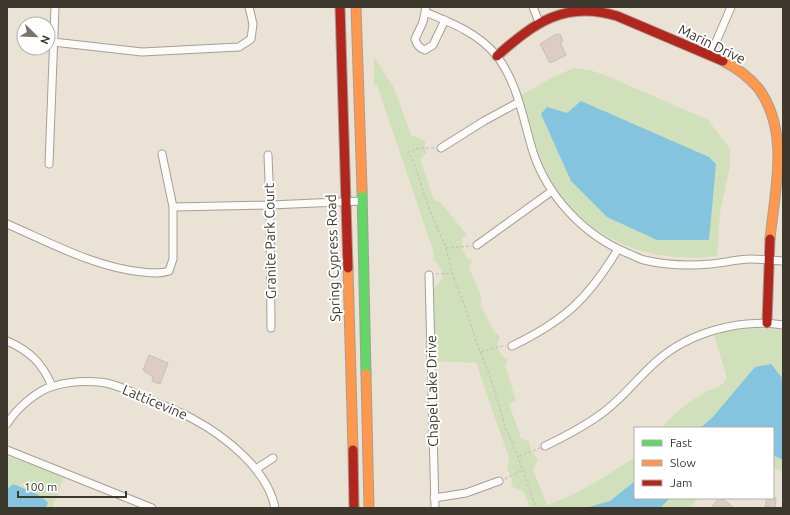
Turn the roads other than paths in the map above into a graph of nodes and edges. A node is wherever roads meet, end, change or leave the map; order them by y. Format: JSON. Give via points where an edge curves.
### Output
{"nodes":[{"id":1,"x":249,"y":7,"type":"edge"},
{"id":2,"x":340,"y":7,"type":"edge"},
{"id":3,"x":356,"y":7,"type":"edge"},
{"id":4,"x":533,"y":7,"type":"edge"},
{"id":5,"x":730,"y":7,"type":"edge"},
{"id":6,"x":425,"y":10,"type":"edge"},
{"id":7,"x":555,"y":11,"type":"edge"},
{"id":8,"x":445,"y":20,"type":"junction"},
{"id":9,"x":539,"y":22,"type":"junction"},
{"id":10,"x":56,"y":42,"type":"edge"},
{"id":11,"x":53,"y":56,"type":"edge"},
{"id":12,"x":497,"y":56,"type":"junction"},
{"id":13,"x":710,"y":56,"type":"junction"},
{"id":14,"x":519,"y":102,"type":"junction"},
{"id":15,"x":780,"y":119,"type":"edge"},
{"id":16,"x":441,"y":148,"type":"road end"},
{"id":17,"x":162,"y":154,"type":"dead end"},
{"id":18,"x":268,"y":154,"type":"dead end"},
{"id":19,"x":49,"y":164,"type":"dead end"},
{"id":20,"x":552,"y":191,"type":"junction"},
{"id":21,"x":362,"y":201,"type":"junction"},
{"id":22,"x":346,"y":202,"type":"junction"},
{"id":23,"x":270,"y":205,"type":"junction"},
{"id":24,"x":173,"y":207,"type":"junction"},
{"id":25,"x":7,"y":224,"type":"edge"},
{"id":26,"x":477,"y":245,"type":"road end"},
{"id":27,"x":618,"y":249,"type":"junction"},
{"id":28,"x":768,"y":260,"type":"junction"},
{"id":29,"x":783,"y":261,"type":"edge"},
{"id":30,"x":429,"y":274,"type":"road end"},
{"id":31,"x":767,"y":323,"type":"junction"},
{"id":32,"x":783,"y":325,"type":"edge"},
{"id":33,"x":271,"y":328,"type":"dead end"},
{"id":34,"x":7,"y":341,"type":"edge"},
{"id":35,"x":512,"y":346,"type":"road end"},
{"id":36,"x":367,"y":378,"type":"junction"},
{"id":37,"x":351,"y":379,"type":"junction"},
{"id":38,"x":52,"y":386,"type":"junction"},
{"id":39,"x":7,"y":424,"type":"edge"},
{"id":40,"x":545,"y":446,"type":"road end"},
{"id":41,"x":7,"y":450,"type":"edge"},
{"id":42,"x":273,"y":458,"type":"dead end"},
{"id":43,"x":256,"y":469,"type":"junction"},
{"id":44,"x":499,"y":481,"type":"road end"},
{"id":45,"x":434,"y":498,"type":"junction"},
{"id":46,"x":152,"y":508,"type":"edge"},
{"id":47,"x":276,"y":508,"type":"edge"},
{"id":48,"x":354,"y":508,"type":"edge"},
{"id":49,"x":369,"y":508,"type":"edge"},
{"id":50,"x":435,"y":508,"type":"edge"}],
"edges":[{"from":1,"to":10,"type":"street","via":[[253,24],[251,39],[239,47],[142,52]]},
{"from":2,"to":22,"type":"main road","name":"Spring Cypress Road"},
{"from":3,"to":21,"type":"main road"},
{"from":4,"to":9,"type":"street"},
{"from":5,"to":13,"type":"street"},
{"from":6,"to":8,"type":"street"},
{"from":6,"to":8,"type":"street","via":[[424,22],[416,39],[420,48],[425,50],[433,45]]},
{"from":7,"to":9,"type":"main road","name":"Marin Drive"},
{"from":7,"to":13,"type":"main road","name":"Marin Drive","via":[[609,14]]},
{"from":8,"to":12,"type":"street","via":[[469,32]]},
{"from":9,"to":12,"type":"main road","name":"Marin Drive"},
{"from":11,"to":19,"type":"street"},
{"from":12,"to":14,"type":"street","via":[[509,75]]},
{"from":13,"to":15,"type":"main road","name":"Marin Drive","via":[[735,68],[756,85]]},
{"from":14,"to":16,"type":"street"},
{"from":14,"to":20,"type":"street","via":[[534,153]]},
{"from":15,"to":28,"type":"main road","name":"Marin Drive","via":[[782,161]]},
{"from":17,"to":24,"type":"street"},
{"from":18,"to":23,"type":"street","name":"Granite Park Court"},
{"from":20,"to":26,"type":"street"},
{"from":20,"to":27,"type":"street","via":[[574,217]]},
{"from":21,"to":22,"type":"street"},
{"from":21,"to":36,"type":"main road"},
{"from":22,"to":23,"type":"street"},
{"from":22,"to":37,"type":"main road","name":"Spring Cypress Road"},
{"from":23,"to":24,"type":"street"},
{"from":23,"to":33,"type":"street","name":"Granite Park Court"},
{"from":24,"to":25,"type":"street","via":[[173,259],[169,271],[161,274],[101,264]]},
{"from":27,"to":28,"type":"street","via":[[643,260],[671,264]]},
{"from":27,"to":35,"type":"street","via":[[592,287],[569,311]]},
{"from":28,"to":29,"type":"street"},
{"from":28,"to":31,"type":"main road","name":"Marin Drive"},
{"from":30,"to":45,"type":"street","name":"Chapel Lake Drive"},
{"from":31,"to":32,"type":"street"},
{"from":31,"to":40,"type":"street","via":[[728,327],[706,333],[684,344],[658,359],[606,411],[586,425]]},
{"from":34,"to":38,"type":"street","via":[[29,353],[39,362]]},
{"from":36,"to":37,"type":"main road"},
{"from":36,"to":49,"type":"main road"},
{"from":37,"to":48,"type":"main road","name":"Spring Cypress Road"},
{"from":38,"to":39,"type":"street","name":"Latticevine","via":[[23,405]]},
{"from":38,"to":43,"type":"street","name":"Latticevine","via":[[85,381],[118,386],[208,427]]},
{"from":41,"to":46,"type":"street"},
{"from":42,"to":43,"type":"street"},
{"from":43,"to":47,"type":"street","name":"Latticevine"},
{"from":44,"to":45,"type":"street","via":[[466,493]]},
{"from":45,"to":50,"type":"street","name":"Chapel Lake Drive"}]}
